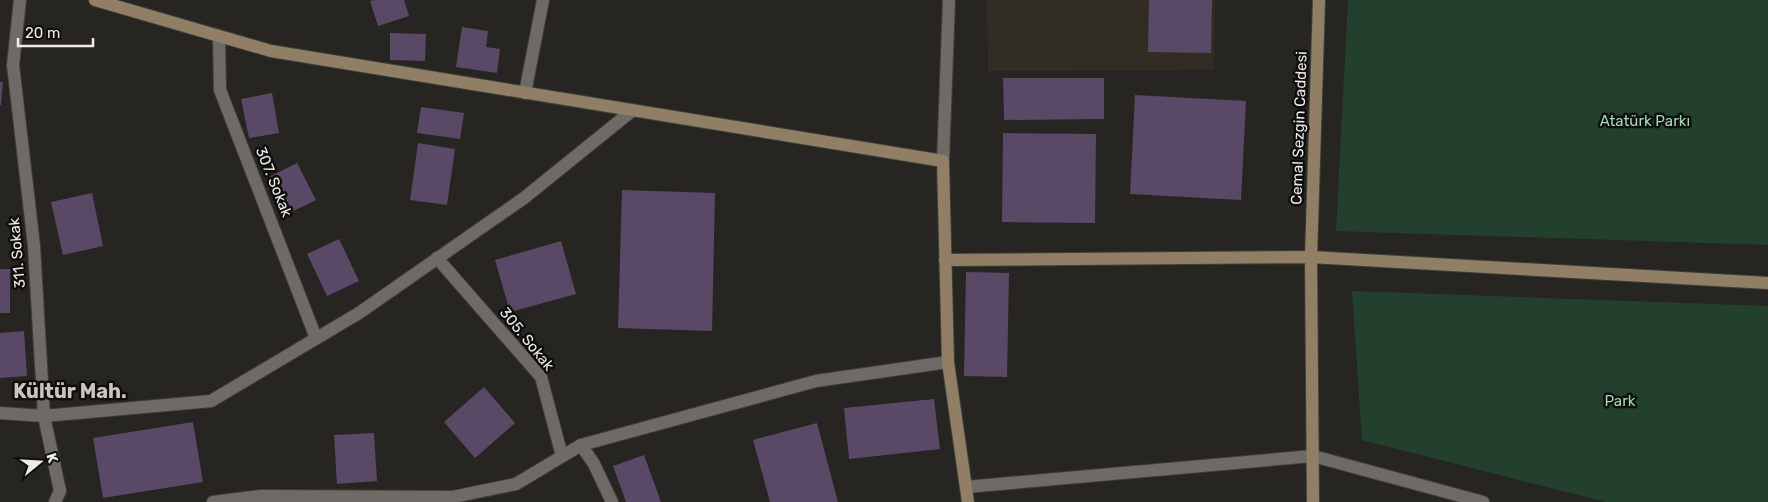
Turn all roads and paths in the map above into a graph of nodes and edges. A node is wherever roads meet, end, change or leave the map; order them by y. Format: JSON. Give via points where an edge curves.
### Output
{"nodes":[{"id":1,"x":20,"y":0,"type":"edge"},
{"id":2,"x":96,"y":0,"type":"edge"},
{"id":3,"x":543,"y":0,"type":"edge"},
{"id":4,"x":949,"y":0,"type":"edge"},
{"id":5,"x":1319,"y":0,"type":"edge"},
{"id":6,"x":219,"y":36,"type":"junction"},
{"id":7,"x":525,"y":93,"type":"junction"},
{"id":8,"x":633,"y":110,"type":"junction"},
{"id":9,"x":943,"y":161,"type":"junction"},
{"id":10,"x":1311,"y":257,"type":"junction"},
{"id":11,"x":437,"y":258,"type":"junction"},
{"id":12,"x":945,"y":260,"type":"junction"},
{"id":13,"x":1768,"y":283,"type":"edge"},
{"id":14,"x":316,"y":338,"type":"junction"},
{"id":15,"x":948,"y":362,"type":"junction"},
{"id":16,"x":0,"y":412,"type":"edge"},
{"id":17,"x":44,"y":416,"type":"junction"},
{"id":18,"x":581,"y":445,"type":"junction"},
{"id":19,"x":562,"y":456,"type":"junction"},
{"id":20,"x":1313,"y":456,"type":"junction"},
{"id":21,"x":966,"y":487,"type":"junction"},
{"id":22,"x":55,"y":502,"type":"edge"},
{"id":23,"x":213,"y":502,"type":"edge"},
{"id":24,"x":612,"y":502,"type":"edge"},
{"id":25,"x":968,"y":502,"type":"edge"},
{"id":26,"x":1314,"y":502,"type":"edge"},
{"id":27,"x":1483,"y":502,"type":"edge"}],
"edges":[{"from":1,"to":17,"type":"street","name":"311. Sokak","via":[[13,64],[34,246]]},
{"from":2,"to":6,"type":"street"},
{"from":3,"to":7,"type":"street"},
{"from":4,"to":9,"type":"street"},
{"from":5,"to":10,"type":"street","name":"Cemal Sezgin Caddesi"},
{"from":6,"to":7,"type":"street","via":[[271,51]]},
{"from":6,"to":14,"type":"street","name":"307. Sokak","via":[[220,90]]},
{"from":7,"to":8,"type":"street"},
{"from":8,"to":9,"type":"street"},
{"from":8,"to":11,"type":"street","via":[[524,198]]},
{"from":9,"to":12,"type":"street"},
{"from":10,"to":12,"type":"street"},
{"from":10,"to":13,"type":"street"},
{"from":10,"to":20,"type":"street","name":"Cemal Sezgin Caddesi"},
{"from":11,"to":14,"type":"street","via":[[359,313]]},
{"from":11,"to":19,"type":"street","name":"305. Sokak","via":[[541,377]]},
{"from":12,"to":15,"type":"street"},
{"from":14,"to":17,"type":"street","via":[[211,401]]},
{"from":15,"to":18,"type":"street","via":[[816,381]]},
{"from":15,"to":21,"type":"street"},
{"from":16,"to":17,"type":"street"},
{"from":17,"to":22,"type":"street","name":"311. Sokak","via":[[60,491]]},
{"from":18,"to":19,"type":"street"},
{"from":18,"to":24,"type":"street"},
{"from":19,"to":23,"type":"street","via":[[516,484],[453,497],[262,496]]},
{"from":20,"to":21,"type":"street"},
{"from":20,"to":26,"type":"street","name":"Cemal Sezgin Caddesi"},
{"from":20,"to":27,"type":"street"},
{"from":21,"to":25,"type":"street"}]}
